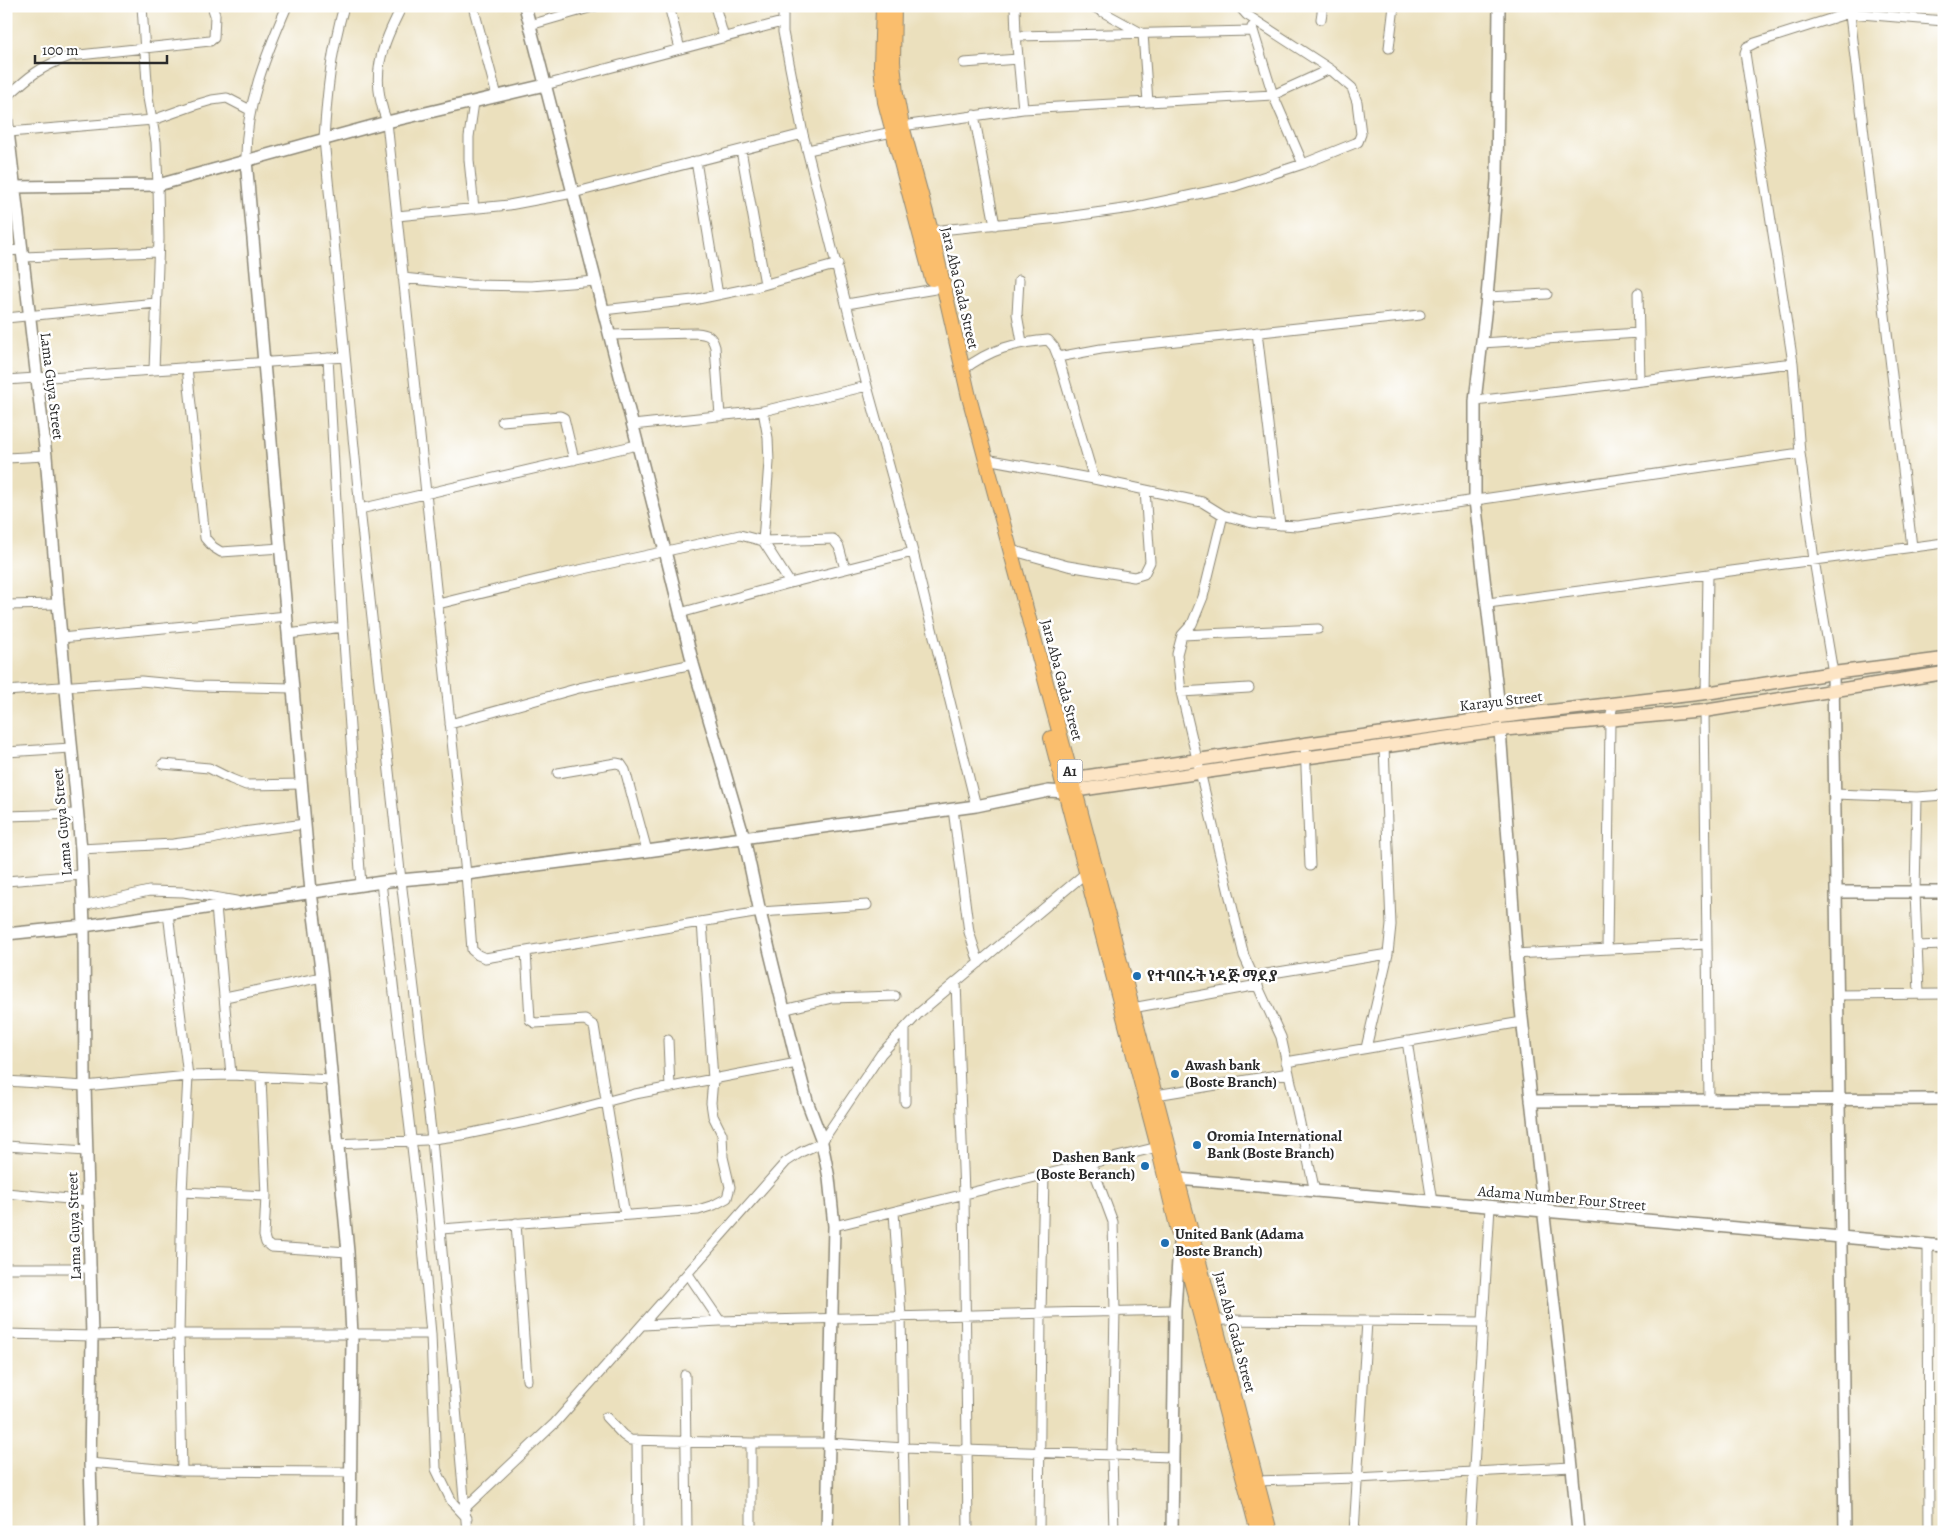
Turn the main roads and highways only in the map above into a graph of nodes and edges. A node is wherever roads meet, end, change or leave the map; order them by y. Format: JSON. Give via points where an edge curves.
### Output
{"nodes":[{"id":1,"x":883,"y":6,"type":"edge"},
{"id":2,"x":894,"y":6,"type":"edge"},
{"id":3,"x":897,"y":129,"type":"junction"},
{"id":4,"x":1944,"y":659,"type":"edge"},
{"id":5,"x":1944,"y":673,"type":"edge"},
{"id":6,"x":1500,"y":723,"type":"junction"},
{"id":7,"x":1306,"y":750,"type":"junction"},
{"id":8,"x":1069,"y":786,"type":"junction"},
{"id":9,"x":1258,"y":1532,"type":"edge"},
{"id":10,"x":1270,"y":1532,"type":"edge"}],
"edges":[{"from":1,"to":3,"type":"main road","name":"Jara Aba Gada Street","number":"A1","via":[[881,66],[886,102]]},
{"from":2,"to":3,"type":"main road","name":"Jara Aba Gada Street","number":"A1","via":[[892,62]]},
{"from":3,"to":8,"type":"main road","name":"Jara Aba Gada Street","number":"A1","via":[[935,289]]},
{"from":3,"to":8,"type":"main road","name":"Jara Aba Gada Street","number":"A1","via":[[930,231]]},
{"from":4,"to":6,"type":"main road","name":"Karayu Street","via":[[1612,704]]},
{"from":5,"to":6,"type":"main road","name":"Karayu Street","via":[[1704,711],[1610,720]]},
{"from":6,"to":7,"type":"main road","name":"Karayu Street"},
{"from":6,"to":7,"type":"main road","name":"Karayu Street","via":[[1384,746]]},
{"from":7,"to":8,"type":"main road","name":"Karayu Street","via":[[1198,760]]},
{"from":7,"to":8,"type":"main road","name":"Karayu Street","via":[[1201,773]]},
{"from":8,"to":9,"type":"main road","name":"Jara Aba Gada Street","number":"A1","via":[[1087,872]]},
{"from":8,"to":10,"type":"main road","name":"Jara Aba Gada Street","number":"A1","via":[[1156,1095]]}]}
